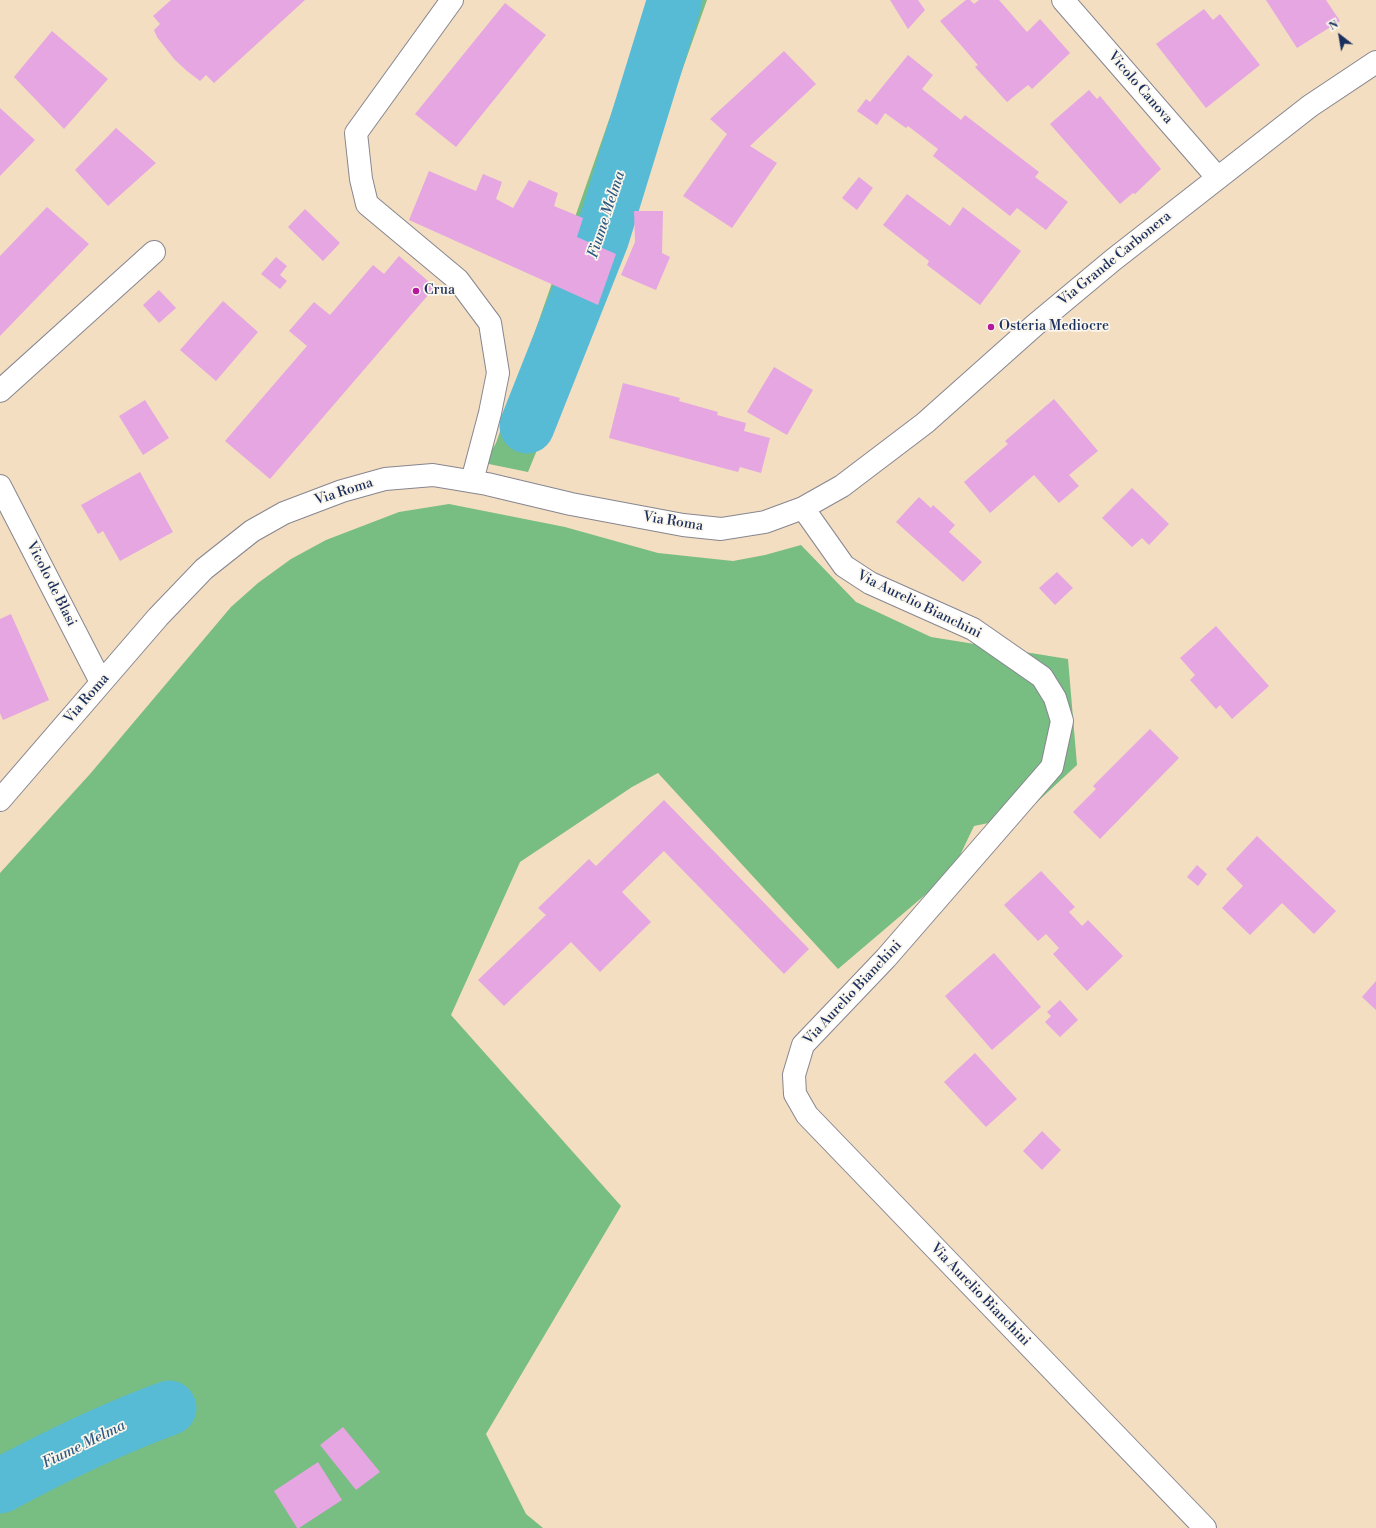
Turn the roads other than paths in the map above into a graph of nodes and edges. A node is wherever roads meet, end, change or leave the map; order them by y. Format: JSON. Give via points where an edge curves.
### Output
{"nodes":[{"id":1,"x":452,"y":0,"type":"edge"},
{"id":2,"x":1063,"y":0,"type":"edge"},
{"id":3,"x":1376,"y":62,"type":"edge"},
{"id":4,"x":1218,"y":177,"type":"junction"},
{"id":5,"x":154,"y":252,"type":"dead end"},
{"id":6,"x":0,"y":391,"type":"edge"},
{"id":7,"x":472,"y":481,"type":"junction"},
{"id":8,"x":0,"y":486,"type":"edge"},
{"id":9,"x":803,"y":508,"type":"junction"},
{"id":10,"x":101,"y":682,"type":"junction"},
{"id":11,"x":0,"y":800,"type":"edge"},
{"id":12,"x":1205,"y":1528,"type":"edge"}],
"edges":[{"from":1,"to":7,"type":"street","via":[[356,133],[361,179],[367,204],[458,280],[490,323],[498,373]]},
{"from":2,"to":4,"type":"street","name":"Vicolo Canova"},
{"from":3,"to":4,"type":"street","name":"Via Grande Carbonera","via":[[1310,106]]},
{"from":4,"to":9,"type":"street","name":"Via Grande Carbonera","via":[[1047,315],[925,423],[842,486]]},
{"from":5,"to":6,"type":"street"},
{"from":7,"to":9,"type":"street","name":"Via Roma","via":[[571,504],[683,525],[721,529],[765,522]]},
{"from":7,"to":10,"type":"street","name":"Via Roma","via":[[433,475],[385,479],[342,491],[284,513],[252,531],[204,569],[158,616]]},
{"from":8,"to":10,"type":"street","name":"Vicolo de Blasi"},
{"from":9,"to":12,"type":"street","name":"Via Aurelio Bianchini","via":[[844,566],[870,583],[973,629],[1042,677],[1055,698],[1062,721],[1052,767],[886,958],[803,1045],[794,1075],[796,1094],[807,1115]]},
{"from":10,"to":11,"type":"street","name":"Via Roma"}]}
